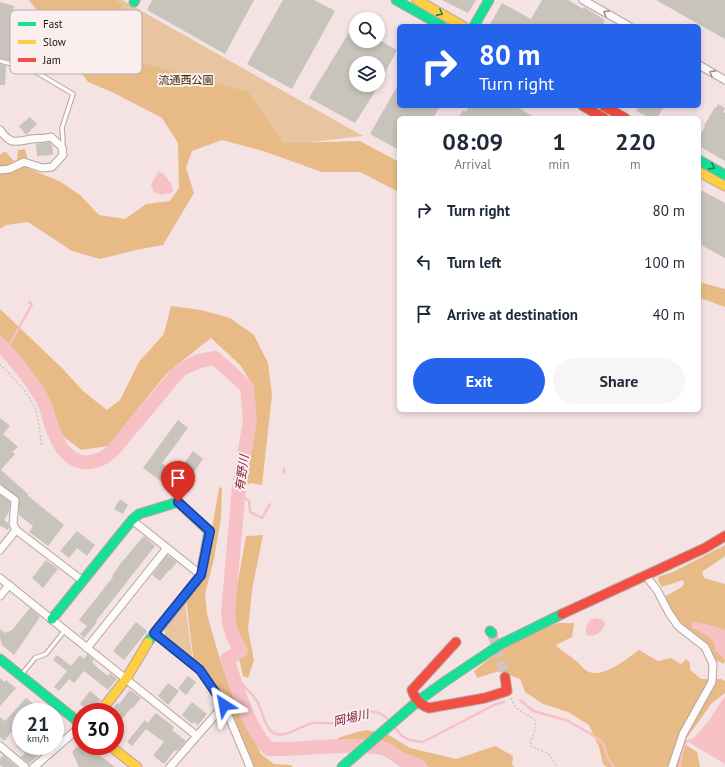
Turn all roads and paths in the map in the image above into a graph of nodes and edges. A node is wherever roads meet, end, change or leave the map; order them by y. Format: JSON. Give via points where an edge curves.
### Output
{"nodes":[{"id":1,"x":396,"y":0,"type":"edge"},
{"id":2,"x":417,"y":0,"type":"edge"},
{"id":3,"x":489,"y":0,"type":"edge"},
{"id":4,"x":583,"y":0,"type":"edge"},
{"id":5,"x":438,"y":24,"type":"edge"},
{"id":6,"x":459,"y":24,"type":"edge"},
{"id":7,"x":475,"y":24,"type":"edge"},
{"id":8,"x":625,"y":24,"type":"edge"},
{"id":9,"x":0,"y":61,"type":"edge"},
{"id":10,"x":10,"y":63,"type":"edge"},
{"id":11,"x":701,"y":66,"type":"edge"},
{"id":12,"x":41,"y":74,"type":"edge"},
{"id":13,"x":725,"y":80,"type":"edge"},
{"id":14,"x":586,"y":108,"type":"edge"},
{"id":15,"x":608,"y":108,"type":"edge"},
{"id":16,"x":600,"y":116,"type":"edge"},
{"id":17,"x":622,"y":116,"type":"edge"},
{"id":18,"x":0,"y":130,"type":"edge"},
{"id":19,"x":62,"y":147,"type":"junction"},
{"id":20,"x":701,"y":161,"type":"edge"},
{"id":21,"x":0,"y":170,"type":"edge"},
{"id":22,"x":701,"y":173,"type":"edge"},
{"id":23,"x":725,"y":175,"type":"edge"},
{"id":24,"x":725,"y":186,"type":"edge"},
{"id":25,"x":0,"y":364,"type":"edge"},
{"id":26,"x":42,"y":446,"type":"dead end"},
{"id":27,"x":0,"y":489,"type":"edge"},
{"id":28,"x":132,"y":520,"type":"junction"},
{"id":29,"x":16,"y":530,"type":"junction"},
{"id":30,"x":725,"y":536,"type":"edge"},
{"id":31,"x":167,"y":548,"type":"junction"},
{"id":32,"x":0,"y":550,"type":"edge"},
{"id":33,"x":201,"y":575,"type":"junction"},
{"id":34,"x":646,"y":576,"type":"junction"},
{"id":35,"x":0,"y":578,"type":"edge"},
{"id":36,"x":83,"y":581,"type":"junction"},
{"id":37,"x":9,"y":585,"type":"junction"},
{"id":38,"x":0,"y":596,"type":"edge"},
{"id":39,"x":52,"y":619,"type":"junction"},
{"id":40,"x":65,"y":630,"type":"junction"},
{"id":41,"x":154,"y":633,"type":"junction"},
{"id":42,"x":456,"y":642,"type":"dead end"},
{"id":43,"x":88,"y":648,"type":"junction"},
{"id":44,"x":0,"y":660,"type":"edge"},
{"id":45,"x":21,"y":676,"type":"junction"},
{"id":46,"x":505,"y":677,"type":"tunnel mouth"},
{"id":47,"x":126,"y":679,"type":"junction"},
{"id":48,"x":418,"y":701,"type":"junction"},
{"id":49,"x":513,"y":701,"type":"dead end"},
{"id":50,"x":107,"y":703,"type":"edge"},
{"id":51,"x":224,"y":705,"type":"junction"},
{"id":52,"x":72,"y":718,"type":"edge"},
{"id":53,"x":72,"y":733,"type":"edge"},
{"id":54,"x":197,"y":736,"type":"junction"},
{"id":55,"x":0,"y":746,"type":"edge"},
{"id":56,"x":122,"y":755,"type":"edge"},
{"id":57,"x":25,"y":767,"type":"edge"},
{"id":58,"x":34,"y":767,"type":"edge"},
{"id":59,"x":137,"y":767,"type":"edge"},
{"id":60,"x":170,"y":767,"type":"edge"},
{"id":61,"x":250,"y":767,"type":"edge"},
{"id":62,"x":342,"y":767,"type":"edge"},
{"id":63,"x":557,"y":767,"type":"edge"},
{"id":64,"x":672,"y":767,"type":"edge"}],
"edges":[{"from":1,"to":5,"type":"street"},
{"from":2,"to":6,"type":"street","one_way":true},
{"from":3,"to":7,"type":"street"},
{"from":8,"to":4,"type":"street","one_way":true},
{"from":9,"to":10,"type":"lane"},
{"from":13,"to":11,"type":"street","one_way":true},
{"from":12,"to":19,"type":"lane","via":[[73,94],[62,128]]},
{"from":14,"to":16,"type":"street"},
{"from":15,"to":17,"type":"street"},
{"from":18,"to":19,"type":"street","via":[[6,139],[22,142],[51,137]]},
{"from":19,"to":21,"type":"street","via":[[63,155],[52,167],[42,168],[24,162],[10,169]]},
{"from":20,"to":23,"type":"street","one_way":true},
{"from":22,"to":24,"type":"street"},
{"from":25,"to":26,"type":"path","via":[[32,402],[37,414]]},
{"from":27,"to":29,"type":"street","via":[[15,500],[13,524]]},
{"from":28,"to":31,"type":"street"},
{"from":28,"to":33,"type":"street","via":[[139,514],[178,502],[210,531]]},
{"from":28,"to":36,"type":"street"},
{"from":29,"to":32,"type":"street"},
{"from":29,"to":36,"type":"street"},
{"from":30,"to":34,"type":"street"},
{"from":31,"to":33,"type":"street"},
{"from":31,"to":43,"type":"street"},
{"from":33,"to":41,"type":"street"},
{"from":34,"to":48,"type":"street","via":[[516,636],[465,667]]},
{"from":34,"to":64,"type":"street","via":[[678,626],[705,647],[713,664],[712,682],[683,734]]},
{"from":35,"to":37,"type":"street"},
{"from":36,"to":39,"type":"street"},
{"from":37,"to":38,"type":"street"},
{"from":37,"to":39,"type":"street"},
{"from":39,"to":40,"type":"street"},
{"from":40,"to":43,"type":"street"},
{"from":40,"to":45,"type":"lane","via":[[46,654],[35,658]]},
{"from":41,"to":47,"type":"street","via":[[140,652]]},
{"from":41,"to":51,"type":"street","via":[[200,670]]},
{"from":42,"to":48,"type":"street","via":[[412,690]]},
{"from":43,"to":47,"type":"street"},
{"from":44,"to":45,"type":"street"},
{"from":45,"to":52,"type":"street"},
{"from":46,"to":48,"type":"street","via":[[507,691],[485,698],[429,708],[423,707]]},
{"from":47,"to":50,"type":"street"},
{"from":47,"to":54,"type":"street"},
{"from":48,"to":62,"type":"street"},
{"from":49,"to":63,"type":"path","via":[[519,711],[536,721],[530,745],[548,753]]},
{"from":51,"to":54,"type":"street"},
{"from":51,"to":61,"type":"street"},
{"from":53,"to":58,"type":"street"},
{"from":54,"to":60,"type":"street"},
{"from":55,"to":57,"type":"street"},
{"from":56,"to":59,"type":"street"}]}
